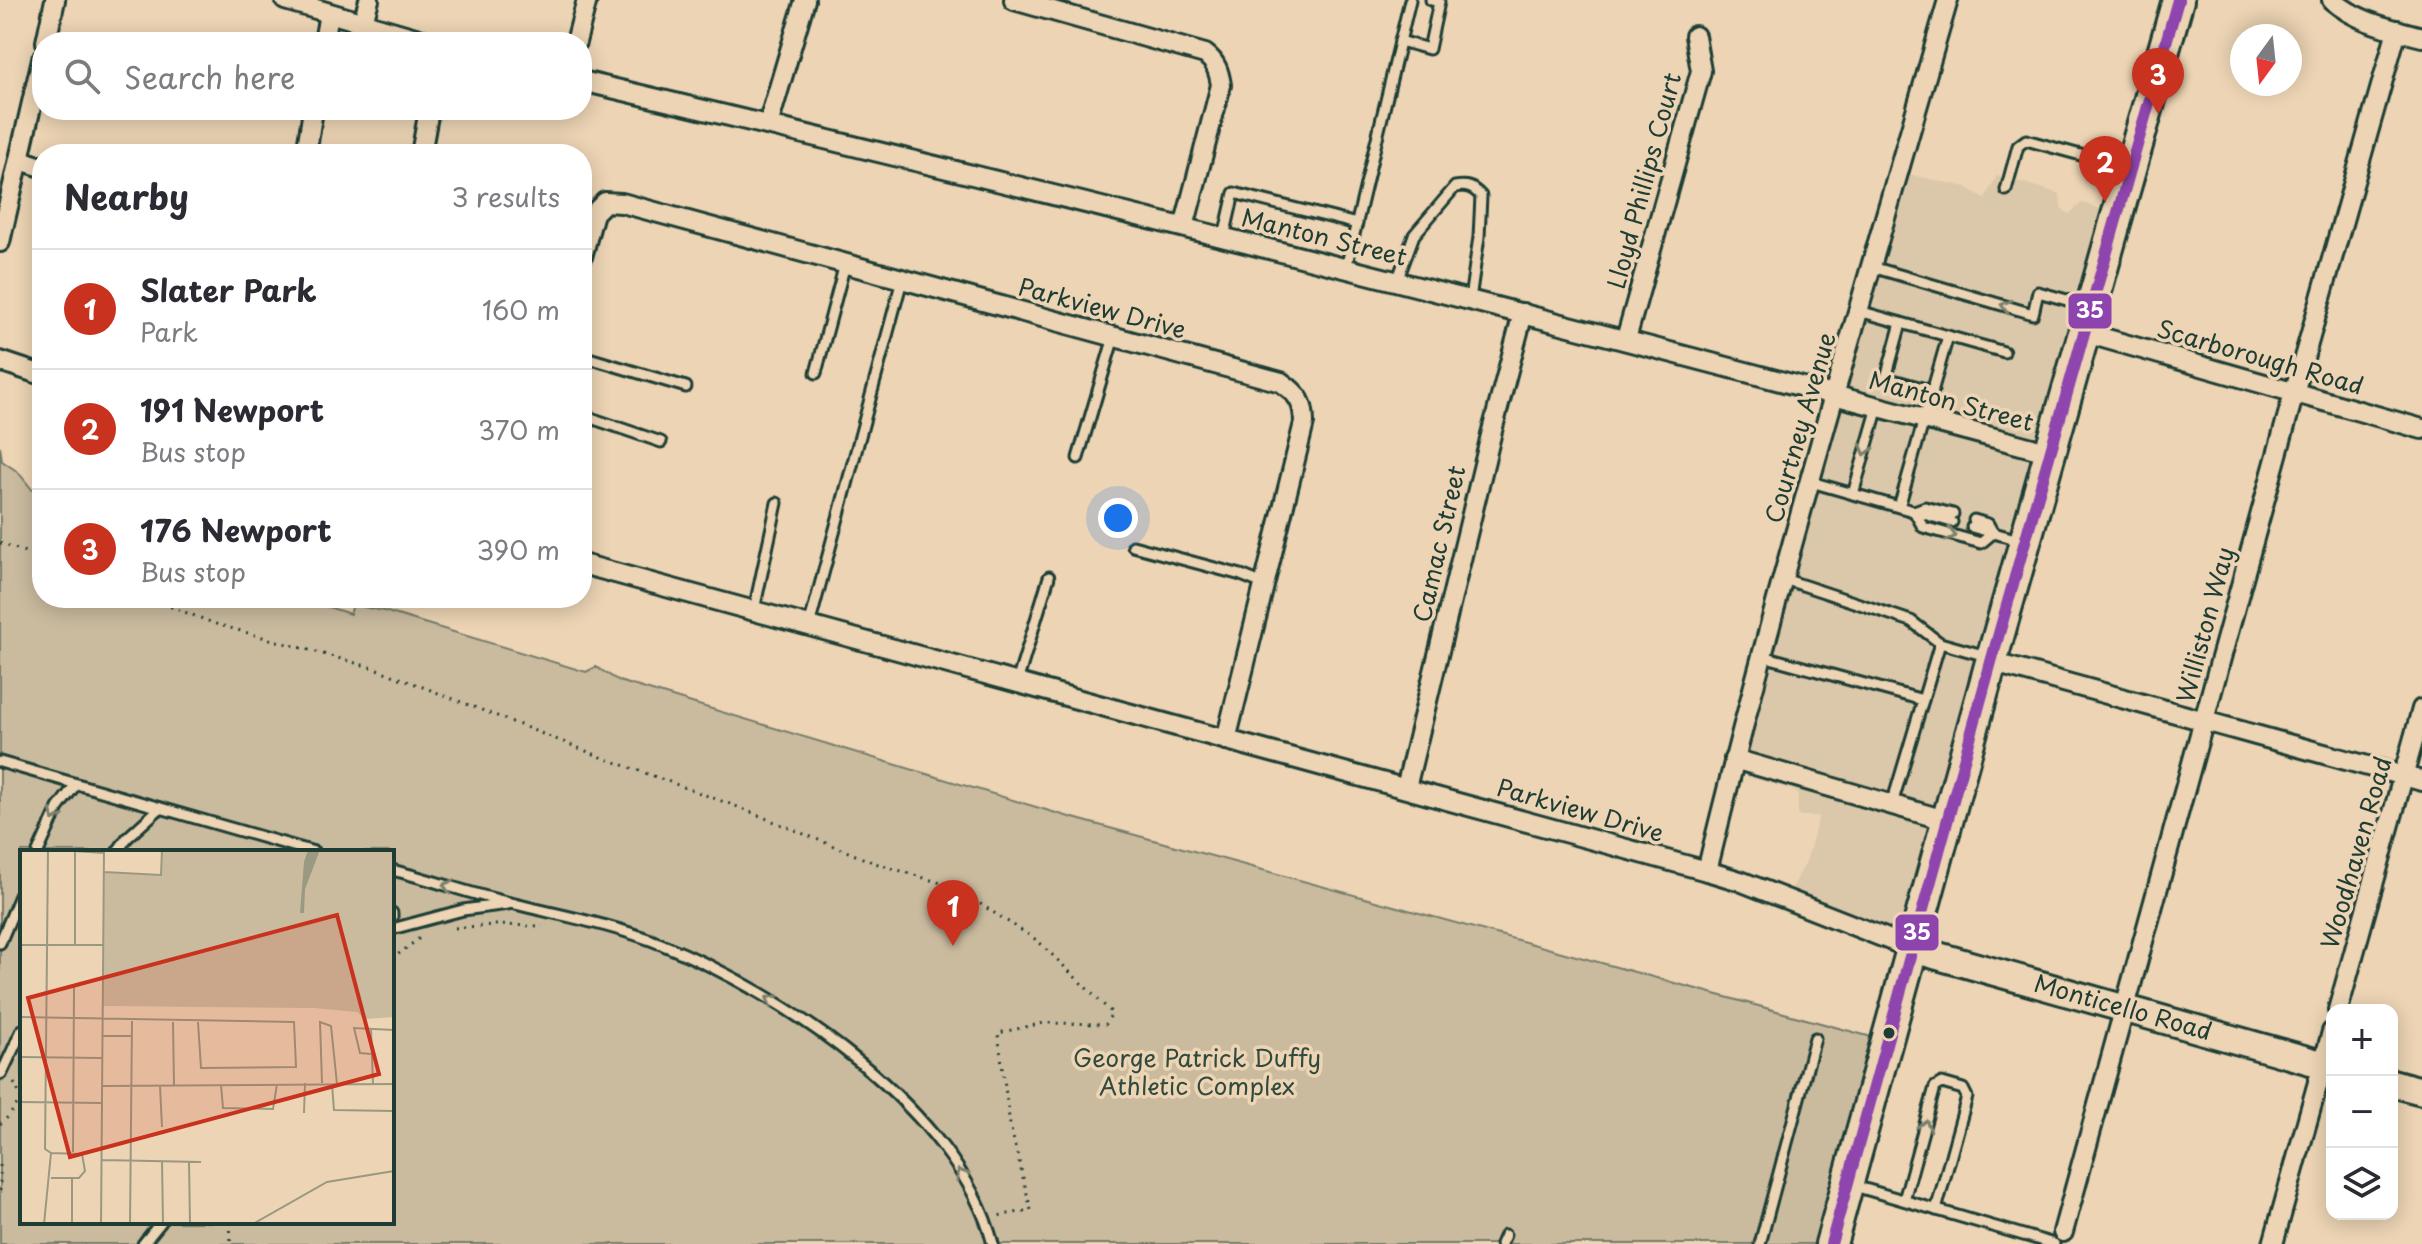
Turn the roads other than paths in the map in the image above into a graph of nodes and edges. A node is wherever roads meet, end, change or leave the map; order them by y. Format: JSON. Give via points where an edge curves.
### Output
{"nodes":[{"id":1,"x":55,"y":0,"type":"edge"},
{"id":2,"x":285,"y":0,"type":"edge"},
{"id":3,"x":369,"y":0,"type":"edge"},
{"id":4,"x":587,"y":0,"type":"edge"},
{"id":5,"x":805,"y":0,"type":"edge"},
{"id":6,"x":1014,"y":0,"type":"edge"},
{"id":7,"x":1410,"y":0,"type":"edge"},
{"id":8,"x":1431,"y":0,"type":"edge"},
{"id":9,"x":1948,"y":0,"type":"edge"},
{"id":10,"x":2178,"y":0,"type":"edge"},
{"id":11,"x":2332,"y":0,"type":"edge"},
{"id":12,"x":329,"y":13,"type":"junction"},
{"id":13,"x":363,"y":22,"type":"junction"},
{"id":14,"x":2397,"y":30,"type":"junction"},
{"id":15,"x":48,"y":32,"type":"edge"},
{"id":16,"x":326,"y":32,"type":"edge"},
{"id":17,"x":396,"y":32,"type":"edge"},
{"id":18,"x":579,"y":32,"type":"edge"},
{"id":19,"x":1695,"y":36,"type":"dead end"},
{"id":20,"x":2422,"y":37,"type":"edge"},
{"id":21,"x":1400,"y":41,"type":"junction"},
{"id":22,"x":592,"y":83,"type":"edge"},
{"id":23,"x":32,"y":105,"type":"edge"},
{"id":24,"x":311,"y":120,"type":"edge"},
{"id":25,"x":427,"y":120,"type":"edge"},
{"id":26,"x":768,"y":125,"type":"junction"},
{"id":27,"x":308,"y":144,"type":"edge"},
{"id":28,"x":423,"y":144,"type":"edge"},
{"id":29,"x":20,"y":160,"type":"junction"},
{"id":30,"x":32,"y":164,"type":"edge"},
{"id":31,"x":2131,"y":169,"type":"junction"},
{"id":32,"x":2006,"y":190,"type":"dead end"},
{"id":33,"x":592,"y":220,"type":"edge"},
{"id":34,"x":1357,"y":224,"type":"junction"},
{"id":35,"x":1184,"y":227,"type":"junction"},
{"id":36,"x":1224,"y":237,"type":"junction"},
{"id":37,"x":0,"y":242,"type":"edge"},
{"id":38,"x":845,"y":264,"type":"junction"},
{"id":39,"x":1872,"y":267,"type":"junction"},
{"id":40,"x":1346,"y":268,"type":"junction"},
{"id":41,"x":902,"y":280,"type":"junction"},
{"id":42,"x":1397,"y":281,"type":"junction"},
{"id":43,"x":1470,"y":299,"type":"junction"},
{"id":44,"x":1859,"y":311,"type":"junction"},
{"id":45,"x":1523,"y":313,"type":"junction"},
{"id":46,"x":2089,"y":320,"type":"junction"},
{"id":47,"x":1901,"y":323,"type":"junction"},
{"id":48,"x":1948,"y":336,"type":"junction"},
{"id":49,"x":1114,"y":337,"type":"junction"},
{"id":50,"x":1626,"y":339,"type":"junction"},
{"id":51,"x":2004,"y":352,"type":"dead end"},
{"id":52,"x":592,"y":359,"type":"edge"},
{"id":53,"x":0,"y":361,"type":"edge"},
{"id":54,"x":32,"y":372,"type":"edge"},
{"id":55,"x":816,"y":373,"type":"dead end"},
{"id":56,"x":686,"y":387,"type":"dead end"},
{"id":57,"x":1933,"y":391,"type":"junction"},
{"id":58,"x":2294,"y":393,"type":"junction"},
{"id":59,"x":1835,"y":395,"type":"junction"},
{"id":60,"x":1878,"y":407,"type":"junction"},
{"id":61,"x":592,"y":418,"type":"edge"},
{"id":62,"x":1926,"y":420,"type":"junction"},
{"id":63,"x":2422,"y":429,"type":"edge"},
{"id":64,"x":661,"y":442,"type":"dead end"},
{"id":65,"x":2051,"y":453,"type":"junction"},
{"id":66,"x":1078,"y":458,"type":"dead end"},
{"id":67,"x":1811,"y":482,"type":"junction"},
{"id":68,"x":1853,"y":494,"type":"junction"},
{"id":69,"x":777,"y":503,"type":"dead end"},
{"id":70,"x":1899,"y":507,"type":"junction"},
{"id":71,"x":1914,"y":511,"type":"junction"},
{"id":72,"x":1952,"y":518,"type":"dead end"},
{"id":73,"x":1973,"y":524,"type":"dead end"},
{"id":74,"x":1993,"y":533,"type":"junction"},
{"id":75,"x":2026,"y":542,"type":"junction"},
{"id":76,"x":1133,"y":546,"type":"dead end"},
{"id":77,"x":592,"y":567,"type":"edge"},
{"id":78,"x":1049,"y":577,"type":"dead end"},
{"id":79,"x":1784,"y":579,"type":"junction"},
{"id":80,"x":1266,"y":585,"type":"junction"},
{"id":81,"x":754,"y":610,"type":"junction"},
{"id":82,"x":809,"y":626,"type":"junction"},
{"id":83,"x":1940,"y":643,"type":"junction"},
{"id":84,"x":1763,"y":656,"type":"junction"},
{"id":85,"x":1992,"y":660,"type":"junction"},
{"id":86,"x":1017,"y":682,"type":"junction"},
{"id":87,"x":1923,"y":700,"type":"junction"},
{"id":88,"x":2422,"y":709,"type":"edge"},
{"id":89,"x":2205,"y":720,"type":"junction"},
{"id":90,"x":1226,"y":740,"type":"junction"},
{"id":91,"x":1734,"y":759,"type":"junction"},
{"id":92,"x":0,"y":762,"type":"edge"},
{"id":93,"x":2403,"y":776,"type":"junction"},
{"id":94,"x":2422,"y":781,"type":"edge"},
{"id":95,"x":76,"y":784,"type":"junction"},
{"id":96,"x":1406,"y":788,"type":"junction"},
{"id":97,"x":1892,"y":804,"type":"junction"},
{"id":98,"x":160,"y":808,"type":"junction"},
{"id":99,"x":1948,"y":821,"type":"junction"},
{"id":100,"x":39,"y":850,"type":"edge"},
{"id":101,"x":118,"y":850,"type":"edge"},
{"id":102,"x":307,"y":850,"type":"edge"},
{"id":103,"x":394,"y":871,"type":"edge"},
{"id":104,"x":1707,"y":871,"type":"junction"},
{"id":105,"x":20,"y":896,"type":"edge"},
{"id":106,"x":511,"y":904,"type":"junction"},
{"id":107,"x":394,"y":928,"type":"edge"},
{"id":108,"x":0,"y":943,"type":"edge"},
{"id":109,"x":1913,"y":949,"type":"junction"},
{"id":110,"x":2340,"y":1004,"type":"edge"},
{"id":111,"x":2124,"y":1008,"type":"junction"},
{"id":112,"x":20,"y":1034,"type":"edge"},
{"id":113,"x":1815,"y":1038,"type":"dead end"},
{"id":114,"x":2326,"y":1064,"type":"edge"},
{"id":115,"x":2326,"y":1072,"type":"edge"},
{"id":116,"x":0,"y":1074,"type":"edge"},
{"id":117,"x":2398,"y":1085,"type":"edge"},
{"id":118,"x":2422,"y":1091,"type":"edge"},
{"id":119,"x":1848,"y":1184,"type":"junction"},
{"id":120,"x":1904,"y":1200,"type":"junction"},
{"id":121,"x":1936,"y":1210,"type":"junction"},
{"id":122,"x":159,"y":1224,"type":"edge"},
{"id":123,"x":2059,"y":1240,"type":"edge"},
{"id":124,"x":143,"y":1244,"type":"edge"},
{"id":125,"x":993,"y":1244,"type":"edge"},
{"id":126,"x":1760,"y":1244,"type":"edge"},
{"id":127,"x":1831,"y":1244,"type":"edge"},
{"id":128,"x":2273,"y":1244,"type":"edge"}],
"edges":[{"from":1,"to":15,"type":"street"},
{"from":2,"to":12,"type":"street"},
{"from":3,"to":13,"type":"street"},
{"from":4,"to":18,"type":"street"},
{"from":5,"to":26,"type":"street"},
{"from":6,"to":35,"type":"street","via":[[1213,60],[1221,85]]},
{"from":7,"to":21,"type":"lane"},
{"from":8,"to":21,"type":"lane","via":[[1439,2],[1429,49]]},
{"from":9,"to":39,"type":"street","name":"Courtney Avenue"},
{"from":10,"to":31,"type":"main road"},
{"from":11,"to":14,"type":"street","via":[[2369,24]]},
{"from":12,"to":13,"type":"street"},
{"from":12,"to":16,"type":"street"},
{"from":13,"to":17,"type":"street"},
{"from":14,"to":20,"type":"street"},
{"from":14,"to":58,"type":"street","name":"Williston Way"},
{"from":19,"to":50,"type":"street","name":"Lloyd Phillips Court","via":[[1701,71]]},
{"from":21,"to":34,"type":"lane"},
{"from":22,"to":26,"type":"street","name":"Manton Street"},
{"from":23,"to":29,"type":"street"},
{"from":24,"to":27,"type":"street"},
{"from":25,"to":28,"type":"street"},
{"from":26,"to":35,"type":"street","name":"Manton Street"},
{"from":29,"to":30,"type":"street"},
{"from":29,"to":37,"type":"street"},
{"from":31,"to":32,"type":"lane","via":[[2026,140],[2018,146]]},
{"from":31,"to":46,"type":"main road"},
{"from":33,"to":38,"type":"street","name":"Parkview Drive","via":[[605,202],[622,203]]},
{"from":34,"to":36,"type":"lane","via":[[1234,193]]},
{"from":34,"to":40,"type":"lane"},
{"from":35,"to":36,"type":"street","name":"Manton Street"},
{"from":36,"to":40,"type":"street","name":"Manton Street"},
{"from":38,"to":41,"type":"street","name":"Parkview Drive"},
{"from":38,"to":55,"type":"lane"},
{"from":39,"to":44,"type":"street","name":"Courtney Avenue"},
{"from":46,"to":39,"type":"lane","one_way":true,"via":[[2038,292],[2033,314]]},
{"from":40,"to":42,"type":"street","name":"Manton Street"},
{"from":41,"to":49,"type":"street","name":"Parkview Drive"},
{"from":41,"to":82,"type":"lane"},
{"from":42,"to":43,"type":"street","name":"Manton Street"},
{"from":42,"to":43,"type":"lane","via":[[1414,235],[1455,187],[1465,185],[1481,196]]},
{"from":43,"to":45,"type":"street","name":"Manton Street"},
{"from":44,"to":47,"type":"lane"},
{"from":44,"to":59,"type":"street","name":"Courtney Avenue"},
{"from":45,"to":50,"type":"street","name":"Manton Street"},
{"from":45,"to":96,"type":"street","name":"Camac Street"},
{"from":46,"to":58,"type":"street","name":"Scarborough Road"},
{"from":46,"to":65,"type":"main road"},
{"from":47,"to":48,"type":"lane"},
{"from":47,"to":57,"type":"lane","via":[[1886,378]]},
{"from":48,"to":51,"type":"lane"},
{"from":48,"to":57,"type":"lane"},
{"from":49,"to":66,"type":"lane"},
{"from":49,"to":80,"type":"street","name":"Parkview Drive","via":[[1281,382],[1304,404]]},
{"from":50,"to":59,"type":"street","name":"Manton Street"},
{"from":52,"to":56,"type":"lane"},
{"from":53,"to":54,"type":"street"},
{"from":57,"to":62,"type":"lane"},
{"from":58,"to":63,"type":"street","name":"Scarborough Road"},
{"from":58,"to":89,"type":"street","name":"Williston Way"},
{"from":59,"to":60,"type":"street","name":"Manton Street"},
{"from":59,"to":67,"type":"street","name":"Courtney Avenue"},
{"from":60,"to":62,"type":"street","name":"Manton Street"},
{"from":60,"to":68,"type":"lane","one_way":true},
{"from":61,"to":64,"type":"lane"},
{"from":62,"to":65,"type":"street","name":"Manton Street"},
{"from":62,"to":70,"type":"lane"},
{"from":65,"to":75,"type":"main road"},
{"from":67,"to":68,"type":"lane"},
{"from":67,"to":79,"type":"street","name":"Courtney Avenue"},
{"from":68,"to":70,"type":"lane"},
{"from":69,"to":81,"type":"lane"},
{"from":70,"to":71,"type":"lane"},
{"from":71,"to":72,"type":"lane"},
{"from":71,"to":74,"type":"lane","one_way":true,"via":[[1923,527],[1966,539],[1981,543]]},
{"from":73,"to":74,"type":"lane"},
{"from":74,"to":75,"type":"lane"},
{"from":75,"to":85,"type":"main road"},
{"from":76,"to":80,"type":"lane"},
{"from":77,"to":81,"type":"street","name":"Parkview Drive"},
{"from":78,"to":86,"type":"lane"},
{"from":79,"to":83,"type":"lane","via":[[1911,621]]},
{"from":79,"to":84,"type":"street","name":"Courtney Avenue"},
{"from":80,"to":90,"type":"street","name":"Parkview Drive"},
{"from":81,"to":82,"type":"street","name":"Parkview Drive"},
{"from":82,"to":86,"type":"street","name":"Parkview Drive"},
{"from":83,"to":85,"type":"lane"},
{"from":83,"to":87,"type":"lane"},
{"from":84,"to":87,"type":"lane"},
{"from":84,"to":91,"type":"street","name":"Courtney Avenue"},
{"from":85,"to":89,"type":"street"},
{"from":85,"to":99,"type":"main road"},
{"from":86,"to":90,"type":"street","name":"Parkview Drive"},
{"from":87,"to":97,"type":"lane"},
{"from":88,"to":93,"type":"street","name":"Woodhaven Road"},
{"from":89,"to":93,"type":"street"},
{"from":89,"to":111,"type":"street","name":"Williston Way"},
{"from":90,"to":96,"type":"street","name":"Parkview Drive"},
{"from":91,"to":97,"type":"street"},
{"from":91,"to":104,"type":"street","name":"Courtney Avenue"},
{"from":92,"to":95,"type":"lane"},
{"from":93,"to":94,"type":"street"},
{"from":93,"to":110,"type":"street","name":"Woodhaven Road"},
{"from":95,"to":98,"type":"lane"},
{"from":95,"to":100,"type":"lane","one_way":true},
{"from":96,"to":104,"type":"street","name":"Parkview Drive"},
{"from":97,"to":99,"type":"street"},
{"from":98,"to":101,"type":"lane"},
{"from":98,"to":102,"type":"lane"},
{"from":99,"to":109,"type":"main road"},
{"from":106,"to":103,"type":"lane","one_way":true},
{"from":104,"to":109,"type":"street","name":"Parkview Drive"},
{"from":105,"to":108,"type":"lane"},
{"from":106,"to":107,"type":"lane"},
{"from":125,"to":106,"type":"lane","one_way":true,"via":[[986,1218],[948,1153],[909,1106],[866,1067],[777,1003],[659,943]]},
{"from":109,"to":111,"type":"street","name":"Monticello Road"},
{"from":109,"to":119,"type":"main road"},
{"from":111,"to":114,"type":"street","name":"Monticello Road"},
{"from":111,"to":123,"type":"street","name":"Williston Way"},
{"from":112,"to":116,"type":"lane"},
{"from":113,"to":126,"type":"lane"},
{"from":115,"to":128,"type":"street"},
{"from":117,"to":118,"type":"street"},
{"from":119,"to":120,"type":"lane"},
{"from":119,"to":127,"type":"main road"},
{"from":120,"to":121,"type":"lane"},
{"from":120,"to":121,"type":"lane","one_way":true,"via":[[1935,1087],[1942,1083],[1963,1089],[1967,1097]]},
{"from":121,"to":123,"type":"lane"},
{"from":122,"to":124,"type":"lane"}]}
